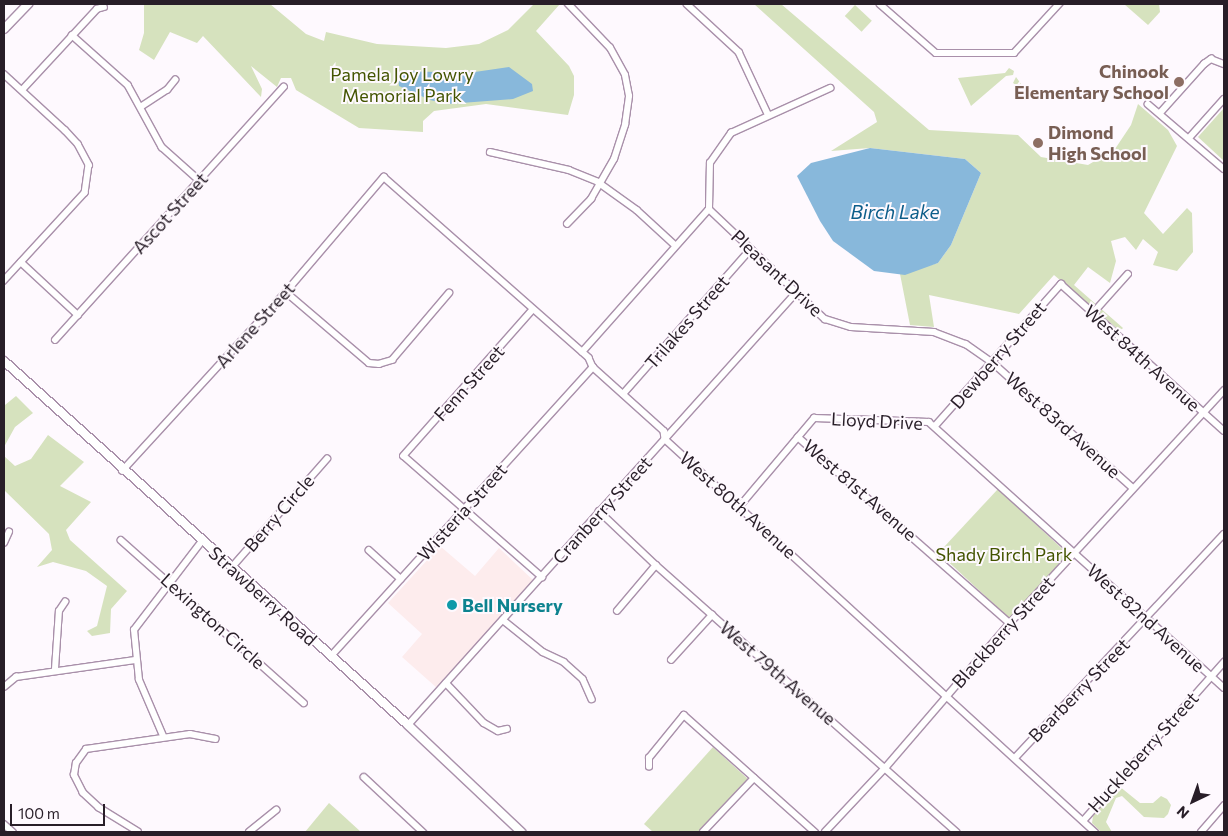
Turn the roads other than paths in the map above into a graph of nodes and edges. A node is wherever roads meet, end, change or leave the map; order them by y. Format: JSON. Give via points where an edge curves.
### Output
{"nodes":[{"id":1,"x":28,"y":4,"type":"edge"},
{"id":2,"x":568,"y":4,"type":"edge"},
{"id":3,"x":687,"y":4,"type":"edge"},
{"id":4,"x":880,"y":4,"type":"edge"},
{"id":5,"x":1059,"y":4,"type":"edge"},
{"id":6,"x":104,"y":7,"type":"dead end"},
{"id":7,"x":4,"y":30,"type":"edge"},
{"id":8,"x":72,"y":35,"type":"junction"},
{"id":9,"x":1224,"y":64,"type":"edge"},
{"id":10,"x":4,"y":74,"type":"edge"},
{"id":11,"x":174,"y":80,"type":"dead end"},
{"id":12,"x":284,"y":87,"type":"dead end"},
{"id":13,"x":830,"y":88,"type":"dead end"},
{"id":14,"x":22,"y":90,"type":"junction"},
{"id":15,"x":1224,"y":99,"type":"edge"},
{"id":16,"x":1148,"y":104,"type":"dead end"},
{"id":17,"x":142,"y":106,"type":"junction"},
{"id":18,"x":1160,"y":113,"type":"junction"},
{"id":19,"x":768,"y":114,"type":"junction"},
{"id":20,"x":1189,"y":138,"type":"junction"},
{"id":21,"x":490,"y":152,"type":"dead end"},
{"id":22,"x":1224,"y":169,"type":"edge"},
{"id":23,"x":384,"y":177,"type":"joint"},
{"id":24,"x":200,"y":180,"type":"junction"},
{"id":25,"x":598,"y":182,"type":"junction"},
{"id":26,"x":710,"y":209,"type":"junction"},
{"id":27,"x":567,"y":224,"type":"dead end"},
{"id":28,"x":675,"y":245,"type":"junction"},
{"id":29,"x":750,"y":249,"type":"junction"},
{"id":30,"x":21,"y":262,"type":"junction"},
{"id":31,"x":1128,"y":274,"type":"dead end"},
{"id":32,"x":4,"y":282,"type":"edge"},
{"id":33,"x":1061,"y":284,"type":"joint"},
{"id":34,"x":286,"y":292,"type":"junction"},
{"id":35,"x":449,"y":292,"type":"dead end"},
{"id":36,"x":795,"y":294,"type":"junction"},
{"id":37,"x":534,"y":310,"type":"junction"},
{"id":38,"x":1093,"y":313,"type":"junction"},
{"id":39,"x":78,"y":315,"type":"junction"},
{"id":40,"x":56,"y":340,"type":"dead end"},
{"id":41,"x":582,"y":352,"type":"junction"},
{"id":42,"x":4,"y":361,"type":"edge"},
{"id":43,"x":992,"y":362,"type":"junction"},
{"id":44,"x":593,"y":367,"type":"junction"},
{"id":45,"x":1224,"y":390,"type":"edge"},
{"id":46,"x":623,"y":394,"type":"junction"},
{"id":47,"x":1204,"y":414,"type":"junction"},
{"id":48,"x":935,"y":426,"type":"junction"},
{"id":49,"x":1224,"y":431,"type":"edge"},
{"id":50,"x":798,"y":437,"type":"junction"},
{"id":51,"x":665,"y":439,"type":"junction"},
{"id":52,"x":327,"y":459,"type":"dead end"},
{"id":53,"x":122,"y":470,"type":"junction"},
{"id":54,"x":1133,"y":488,"type":"junction"},
{"id":55,"x":740,"y":506,"type":"junction"},
{"id":56,"x":466,"y":509,"type":"junction"},
{"id":57,"x":599,"y":511,"type":"junction"},
{"id":58,"x":9,"y":532,"type":"dead end"},
{"id":59,"x":1224,"y":534,"type":"edge"},
{"id":60,"x":122,"y":540,"type":"dead end"},
{"id":61,"x":202,"y":541,"type":"junction"},
{"id":62,"x":4,"y":543,"type":"edge"},
{"id":63,"x":369,"y":550,"type":"dead end"},
{"id":64,"x":1074,"y":554,"type":"junction"},
{"id":65,"x":656,"y":565,"type":"junction"},
{"id":66,"x":232,"y":568,"type":"junction"},
{"id":67,"x":542,"y":577,"type":"junction"},
{"id":68,"x":401,"y":579,"type":"junction"},
{"id":69,"x":170,"y":584,"type":"junction"},
{"id":70,"x":65,"y":602,"type":"dead end"},
{"id":71,"x":617,"y":611,"type":"dead end"},
{"id":72,"x":712,"y":615,"type":"junction"},
{"id":73,"x":1147,"y":619,"type":"junction"},
{"id":74,"x":503,"y":620,"type":"junction"},
{"id":75,"x":1010,"y":623,"type":"junction"},
{"id":76,"x":331,"y":656,"type":"junction"},
{"id":77,"x":135,"y":660,"type":"junction"},
{"id":78,"x":671,"y":660,"type":"dead end"},
{"id":79,"x":1224,"y":662,"type":"edge"},
{"id":80,"x":55,"y":670,"type":"junction"},
{"id":81,"x":1210,"y":676,"type":"junction"},
{"id":82,"x":446,"y":683,"type":"junction"},
{"id":83,"x":4,"y":687,"type":"edge"},
{"id":84,"x":1224,"y":688,"type":"edge"},
{"id":85,"x":946,"y":696,"type":"junction"},
{"id":86,"x":592,"y":699,"type":"dead end"},
{"id":87,"x":304,"y":703,"type":"dead end"},
{"id":88,"x":408,"y":725,"type":"junction"},
{"id":89,"x":507,"y":729,"type":"dead end"},
{"id":90,"x":163,"y":736,"type":"junction"},
{"id":91,"x":216,"y":739,"type":"dead end"},
{"id":92,"x":1015,"y":758,"type":"junction"},
{"id":93,"x":649,"y":767,"type":"dead end"},
{"id":94,"x":886,"y":767,"type":"junction"},
{"id":95,"x":364,"y":777,"type":"dead end"},
{"id":96,"x":754,"y":778,"type":"junction"},
{"id":97,"x":1224,"y":806,"type":"edge"},
{"id":98,"x":276,"y":810,"type":"dead end"},
{"id":99,"x":1082,"y":821,"type":"junction"},
{"id":100,"x":4,"y":824,"type":"edge"},
{"id":101,"x":517,"y":831,"type":"edge"},
{"id":102,"x":12,"y":832,"type":"edge"},
{"id":103,"x":138,"y":832,"type":"edge"},
{"id":104,"x":250,"y":832,"type":"edge"},
{"id":105,"x":423,"y":832,"type":"edge"},
{"id":106,"x":704,"y":832,"type":"edge"},
{"id":107,"x":815,"y":832,"type":"edge"},
{"id":108,"x":825,"y":832,"type":"edge"},
{"id":109,"x":957,"y":832,"type":"edge"},
{"id":110,"x":1096,"y":832,"type":"edge"},
{"id":111,"x":1201,"y":832,"type":"edge"}],
"edges":[{"from":1,"to":7,"type":"street"},
{"from":2,"to":25,"type":"street","via":[[610,48],[625,75],[629,96],[625,125],[614,160]]},
{"from":3,"to":19,"type":"street","via":[[739,52]]},
{"from":4,"to":5,"type":"street","via":[[936,54],[1014,52]]},
{"from":6,"to":8,"type":"street","via":[[97,9]]},
{"from":8,"to":14,"type":"street"},
{"from":8,"to":17,"type":"street","via":[[128,85]]},
{"from":9,"to":18,"type":"street","via":[[1211,59],[1204,64]]},
{"from":10,"to":14,"type":"street"},
{"from":11,"to":17,"type":"street","via":[[167,90]]},
{"from":12,"to":24,"type":"street","name":"Ascot Street"},
{"from":13,"to":19,"type":"street"},
{"from":14,"to":30,"type":"street","via":[[78,144],[89,165],[85,193]]},
{"from":15,"to":20,"type":"street"},
{"from":16,"to":18,"type":"street"},
{"from":17,"to":24,"type":"street","via":[[162,147]]},
{"from":18,"to":20,"type":"street"},
{"from":19,"to":26,"type":"street","via":[[731,132],[710,163]]},
{"from":20,"to":22,"type":"street"},
{"from":21,"to":25,"type":"street","via":[[569,170]]},
{"from":23,"to":34,"type":"street","name":"Arlene Street"},
{"from":23,"to":37,"type":"street","name":"West 80th Avenue"},
{"from":24,"to":39,"type":"street","name":"Ascot Street"},
{"from":25,"to":27,"type":"street","via":[[591,199]]},
{"from":25,"to":28,"type":"street","via":[[637,210]]},
{"from":26,"to":28,"type":"street"},
{"from":26,"to":29,"type":"street","name":"Pleasant Drive"},
{"from":28,"to":41,"type":"street"},
{"from":29,"to":36,"type":"street","name":"Pleasant Drive"},
{"from":29,"to":46,"type":"street","name":"Trilakes Street"},
{"from":30,"to":32,"type":"street"},
{"from":30,"to":39,"type":"street"},
{"from":31,"to":38,"type":"street"},
{"from":33,"to":38,"type":"street","name":"West 84th Avenue"},
{"from":33,"to":43,"type":"street","name":"Dewberry Street"},
{"from":34,"to":35,"type":"street","via":[[369,363],[379,364],[392,360]]},
{"from":34,"to":53,"type":"street","name":"Arlene Street"},
{"from":36,"to":43,"type":"street","name":"Pleasant Drive","via":[[825,319],[840,325],[942,334],[966,344]]},
{"from":36,"to":51,"type":"street","name":"Cranberry Street"},
{"from":37,"to":41,"type":"street","name":"West 80th Avenue"},
{"from":37,"to":56,"type":"street","name":"Fenn Street","via":[[404,456]]},
{"from":38,"to":47,"type":"street","name":"West 84th Avenue"},
{"from":39,"to":40,"type":"street","name":"Ascot Street"},
{"from":41,"to":44,"type":"street","name":"West 80th Avenue"},
{"from":42,"to":53,"type":"street","name":"Strawberry Road"},
{"from":43,"to":48,"type":"street","name":"Dewberry Street"},
{"from":43,"to":54,"type":"street","name":"West 83rd Avenue"},
{"from":44,"to":46,"type":"street","name":"West 80th Avenue"},
{"from":44,"to":56,"type":"street","name":"Wisteria Street"},
{"from":45,"to":47,"type":"street","name":"Blackberry Street"},
{"from":46,"to":51,"type":"street","name":"West 80th Avenue","via":[[664,431]]},
{"from":47,"to":49,"type":"street","name":"West 84th Avenue"},
{"from":47,"to":54,"type":"street","name":"Blackberry Street"},
{"from":48,"to":50,"type":"street","name":"Lloyd Drive","via":[[912,420],[814,418]]},
{"from":48,"to":64,"type":"street","name":"West 82nd Avenue"},
{"from":50,"to":55,"type":"street","name":"Lloyd Drive"},
{"from":50,"to":75,"type":"street","name":"West 81st Avenue"},
{"from":51,"to":55,"type":"street","name":"West 80th Avenue"},
{"from":51,"to":57,"type":"street","name":"Cranberry Street"},
{"from":52,"to":66,"type":"street","name":"Berry Circle"},
{"from":53,"to":61,"type":"street","name":"Strawberry Road"},
{"from":54,"to":64,"type":"street","name":"Blackberry Street"},
{"from":55,"to":85,"type":"street","name":"West 80th Avenue"},
{"from":56,"to":67,"type":"street"},
{"from":56,"to":68,"type":"street","name":"Wisteria Street"},
{"from":57,"to":65,"type":"street","name":"West 79th Avenue"},
{"from":57,"to":67,"type":"street","name":"Cranberry Street"},
{"from":58,"to":62,"type":"street"},
{"from":59,"to":73,"type":"street","name":"Bearberry Street"},
{"from":60,"to":69,"type":"street","name":"Lexington Circle"},
{"from":61,"to":66,"type":"street","name":"Strawberry Road"},
{"from":61,"to":69,"type":"street"},
{"from":63,"to":68,"type":"street"},
{"from":64,"to":73,"type":"street","name":"West 82nd Avenue"},
{"from":64,"to":75,"type":"street","name":"Blackberry Street"},
{"from":65,"to":71,"type":"street"},
{"from":65,"to":72,"type":"street","name":"West 79th Avenue"},
{"from":66,"to":76,"type":"street","name":"Strawberry Road"},
{"from":67,"to":74,"type":"street","name":"Cranberry Street"},
{"from":68,"to":76,"type":"street","name":"Wisteria Street"},
{"from":69,"to":77,"type":"street","via":[[134,630]]},
{"from":69,"to":87,"type":"street","name":"Lexington Circle"},
{"from":70,"to":80,"type":"street","via":[[58,611]]},
{"from":72,"to":78,"type":"street"},
{"from":72,"to":94,"type":"street","name":"West 79th Avenue"},
{"from":73,"to":81,"type":"street","name":"West 82nd Avenue"},
{"from":73,"to":92,"type":"street","name":"Bearberry Street"},
{"from":74,"to":82,"type":"street","name":"Cranberry Street"},
{"from":74,"to":86,"type":"street","via":[[543,652],[564,662],[583,679]]},
{"from":75,"to":85,"type":"street","name":"Blackberry Street"},
{"from":76,"to":88,"type":"street","name":"Strawberry Road"},
{"from":77,"to":80,"type":"street"},
{"from":77,"to":90,"type":"street"},
{"from":79,"to":81,"type":"street","name":"Huckleberry Street"},
{"from":80,"to":83,"type":"street","via":[[16,677]]},
{"from":81,"to":84,"type":"street","name":"West 82nd Avenue"},
{"from":81,"to":99,"type":"street","name":"Huckleberry Street"},
{"from":82,"to":88,"type":"street","name":"Cranberry Street"},
{"from":82,"to":89,"type":"street","via":[[484,723],[498,732]]},
{"from":85,"to":92,"type":"street","name":"West 80th Avenue"},
{"from":85,"to":94,"type":"street","name":"Blackberry Street"},
{"from":88,"to":101,"type":"street","name":"Strawberry Road"},
{"from":90,"to":91,"type":"street","via":[[190,734]]},
{"from":90,"to":103,"type":"street","via":[[127,745],[98,744],[86,748],[76,763],[74,775],[84,793],[99,808]]},
{"from":92,"to":99,"type":"street","name":"West 80th Avenue"},
{"from":93,"to":96,"type":"street","via":[[649,758],[684,715]]},
{"from":94,"to":108,"type":"street","name":"Blackberry Street"},
{"from":94,"to":109,"type":"street","name":"West 79th Avenue"},
{"from":95,"to":105,"type":"street"},
{"from":96,"to":106,"type":"street"},
{"from":96,"to":107,"type":"street"},
{"from":97,"to":111,"type":"street"},
{"from":98,"to":104,"type":"street"},
{"from":99,"to":110,"type":"street","name":"West 80th Avenue"},
{"from":100,"to":102,"type":"street"}]}
